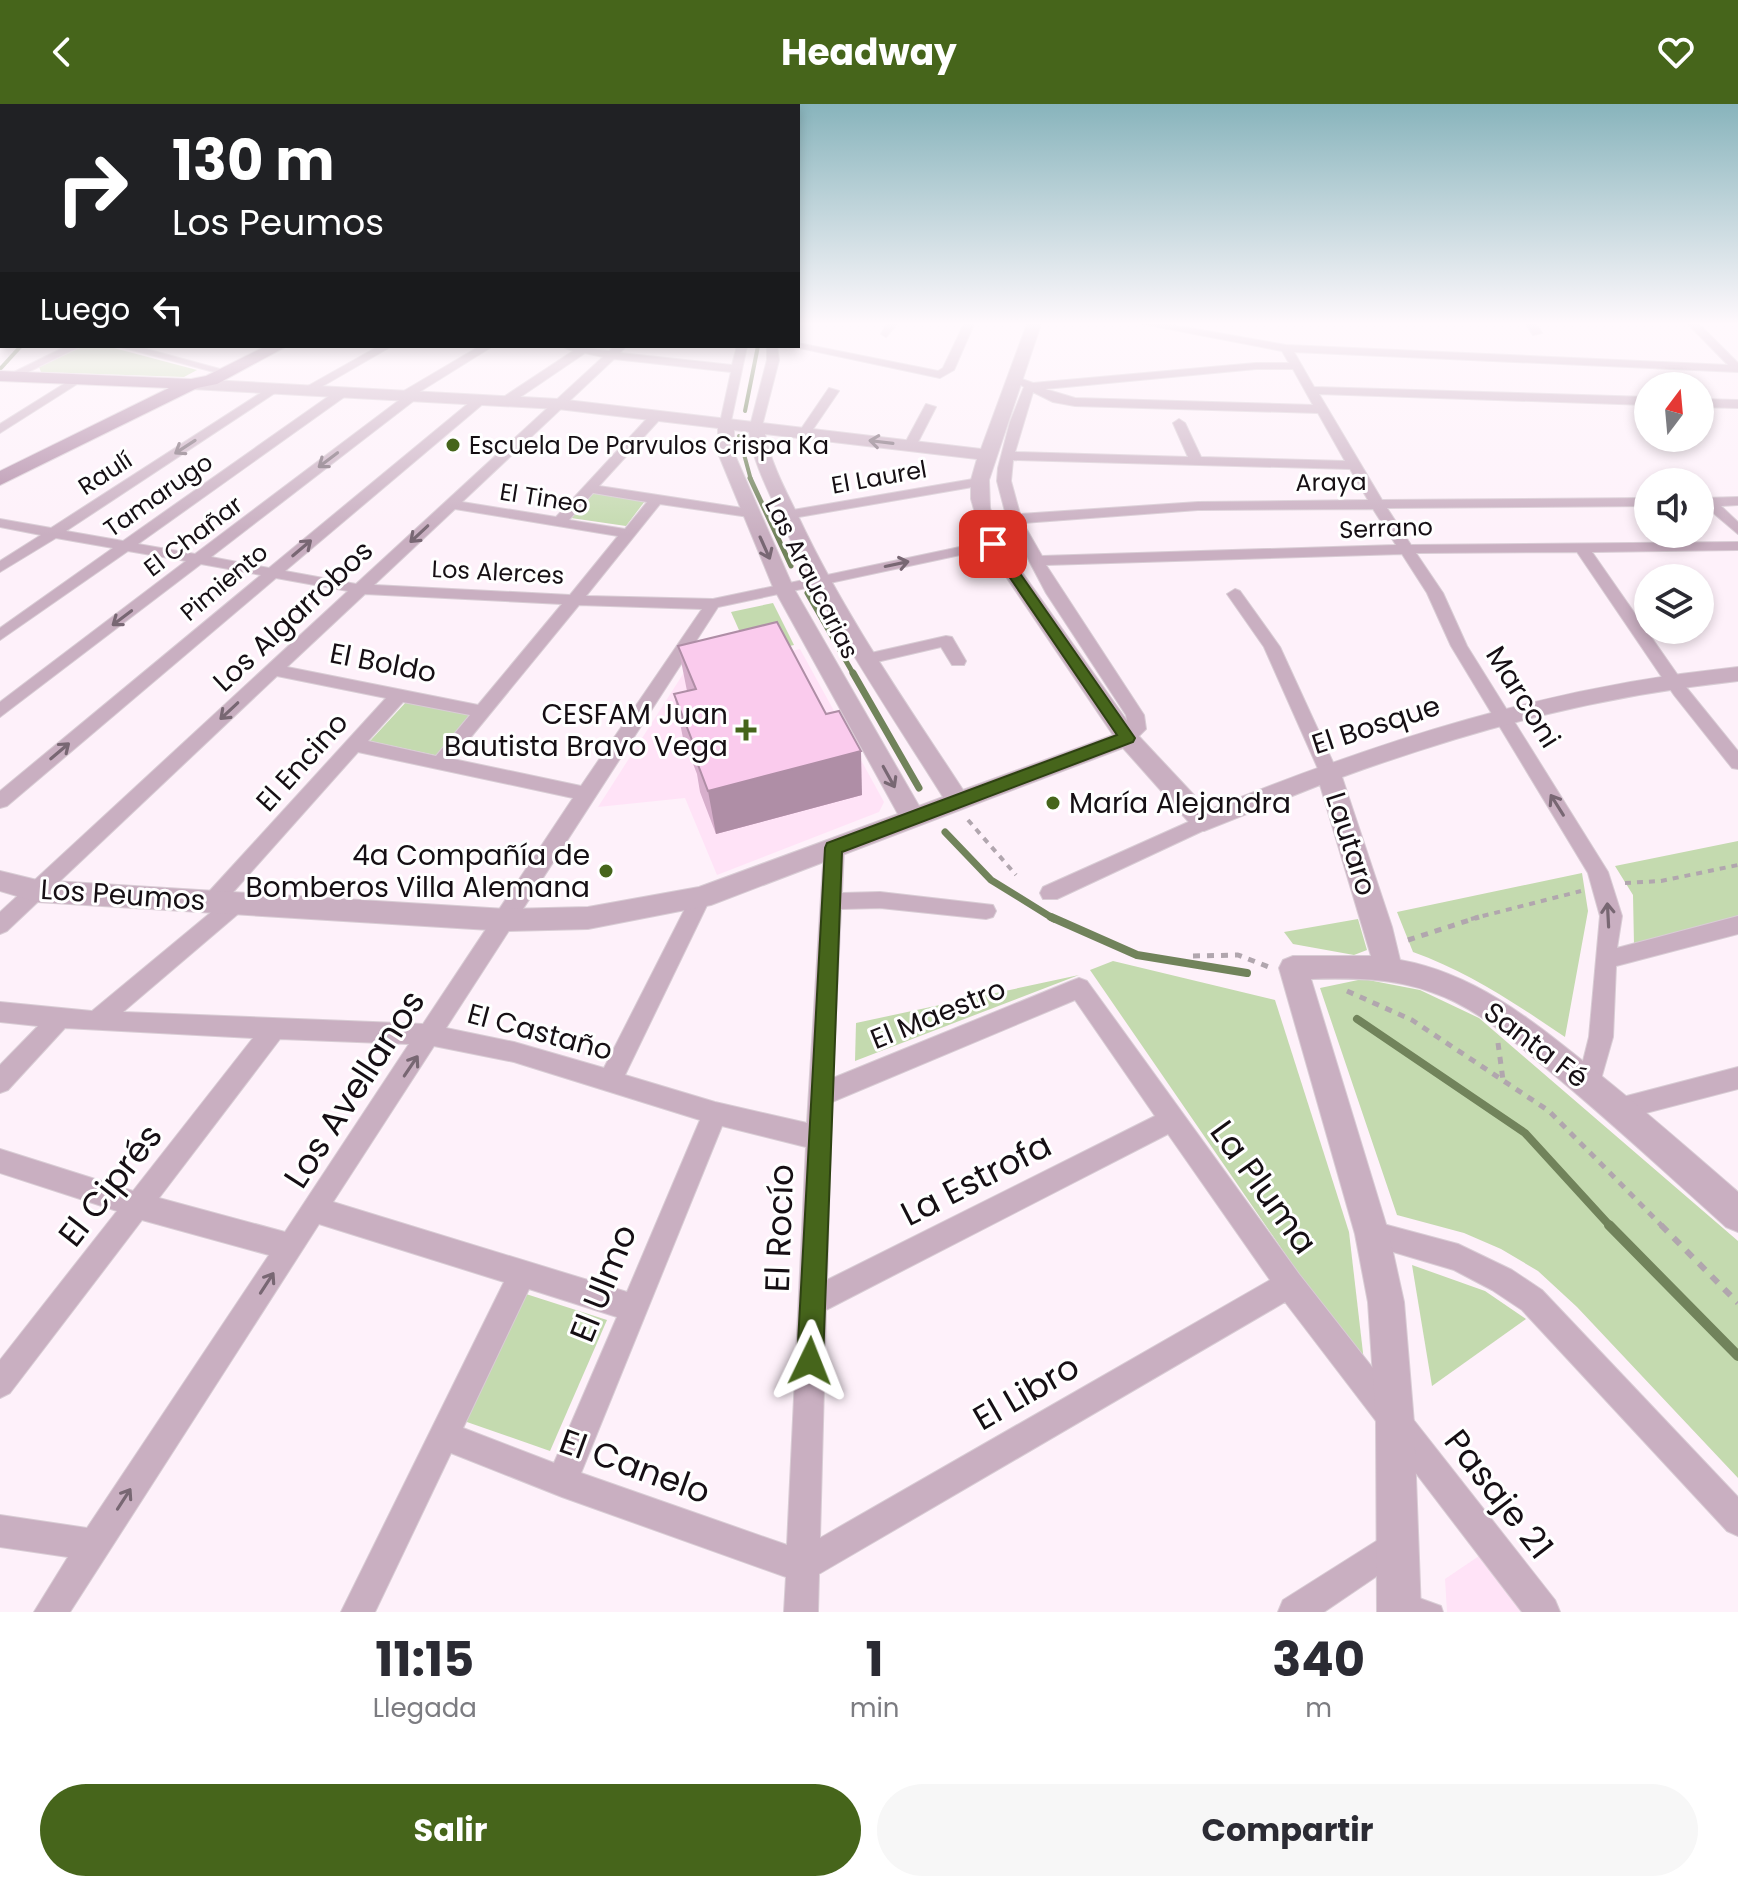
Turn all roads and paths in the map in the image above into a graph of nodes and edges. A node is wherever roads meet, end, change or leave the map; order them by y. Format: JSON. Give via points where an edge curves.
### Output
{"nodes":[{"id":1,"x":55,"y":394,"type":"edge"},
{"id":2,"x":171,"y":394,"type":"edge"},
{"id":3,"x":266,"y":394,"type":"edge"},
{"id":4,"x":340,"y":394,"type":"edge"},
{"id":5,"x":395,"y":394,"type":"edge"},
{"id":6,"x":516,"y":394,"type":"edge"},
{"id":7,"x":568,"y":394,"type":"edge"},
{"id":8,"x":732,"y":394,"type":"edge"},
{"id":9,"x":764,"y":394,"type":"edge"},
{"id":10,"x":831,"y":394,"type":"edge"},
{"id":11,"x":1007,"y":394,"type":"edge"},
{"id":12,"x":1025,"y":394,"type":"edge"},
{"id":13,"x":1048,"y":394,"type":"edge"},
{"id":14,"x":1314,"y":394,"type":"edge"},
{"id":15,"x":1445,"y":394,"type":"edge"},
{"id":16,"x":409,"y":395,"type":"junction"},
{"id":17,"x":480,"y":400,"type":"junction"},
{"id":18,"x":506,"y":401,"type":"junction"},
{"id":19,"x":1634,"y":401,"type":"edge"},
{"id":20,"x":1714,"y":403,"type":"edge"},
{"id":21,"x":558,"y":404,"type":"junction"},
{"id":22,"x":1738,"y":404,"type":"edge"},
{"id":23,"x":930,"y":407,"type":"dead end"},
{"id":24,"x":1322,"y":409,"type":"junction"},
{"id":25,"x":657,"y":415,"type":"junction"},
{"id":26,"x":726,"y":423,"type":"junction"},
{"id":27,"x":1179,"y":423,"type":"dead end"},
{"id":28,"x":756,"y":426,"type":"junction"},
{"id":29,"x":0,"y":429,"type":"edge"},
{"id":30,"x":805,"y":432,"type":"junction"},
{"id":31,"x":910,"y":445,"type":"junction"},
{"id":32,"x":986,"y":455,"type":"junction"},
{"id":33,"x":1009,"y":456,"type":"junction"},
{"id":34,"x":1197,"y":463,"type":"junction"},
{"id":35,"x":1356,"y":465,"type":"junction"},
{"id":36,"x":0,"y":479,"type":"edge"},
{"id":37,"x":979,"y":482,"type":"junction"},
{"id":38,"x":590,"y":489,"type":"junction"},
{"id":39,"x":656,"y":500,"type":"junction"},
{"id":40,"x":1738,"y":501,"type":"edge"},
{"id":41,"x":1634,"y":502,"type":"edge"},
{"id":42,"x":1714,"y":502,"type":"edge"},
{"id":43,"x":452,"y":504,"type":"junction"},
{"id":44,"x":1377,"y":504,"type":"junction"},
{"id":45,"x":1714,"y":510,"type":"edge"},
{"id":46,"x":749,"y":513,"type":"junction"},
{"id":47,"x":787,"y":515,"type":"junction"},
{"id":48,"x":1014,"y":519,"type":"junction"},
{"id":49,"x":559,"y":522,"type":"junction"},
{"id":50,"x":0,"y":523,"type":"edge"},
{"id":51,"x":1738,"y":530,"type":"edge"},
{"id":52,"x":54,"y":533,"type":"junction"},
{"id":53,"x":629,"y":534,"type":"junction"},
{"id":54,"x":993,"y":544,"type":"junction"},
{"id":55,"x":125,"y":546,"type":"junction"},
{"id":56,"x":1738,"y":546,"type":"edge"},
{"id":57,"x":1581,"y":547,"type":"junction"},
{"id":58,"x":1406,"y":549,"type":"junction"},
{"id":59,"x":198,"y":560,"type":"junction"},
{"id":60,"x":1035,"y":561,"type":"junction"},
{"id":61,"x":0,"y":568,"type":"edge"},
{"id":62,"x":273,"y":573,"type":"junction"},
{"id":63,"x":821,"y":580,"type":"junction"},
{"id":64,"x":783,"y":587,"type":"junction"},
{"id":65,"x":360,"y":589,"type":"junction"},
{"id":66,"x":1235,"y":594,"type":"dead end"},
{"id":67,"x":575,"y":600,"type":"junction"},
{"id":68,"x":713,"y":604,"type":"junction"},
{"id":69,"x":0,"y":635,"type":"edge"},
{"id":70,"x":868,"y":659,"type":"junction"},
{"id":71,"x":958,"y":661,"type":"dead end"},
{"id":72,"x":273,"y":670,"type":"junction"},
{"id":73,"x":1738,"y":674,"type":"edge"},
{"id":74,"x":1672,"y":679,"type":"junction"},
{"id":75,"x":400,"y":694,"type":"junction"},
{"id":76,"x":0,"y":711,"type":"edge"},
{"id":77,"x":483,"y":712,"type":"junction"},
{"id":78,"x":1503,"y":715,"type":"junction"},
{"id":79,"x":1127,"y":738,"type":"junction"},
{"id":80,"x":356,"y":745,"type":"junction"},
{"id":81,"x":440,"y":763,"type":"junction"},
{"id":82,"x":1738,"y":763,"type":"edge"},
{"id":83,"x":1328,"y":771,"type":"junction"},
{"id":84,"x":586,"y":794,"type":"junction"},
{"id":85,"x":0,"y":801,"type":"edge"},
{"id":86,"x":958,"y":801,"type":"junction"},
{"id":87,"x":913,"y":818,"type":"junction"},
{"id":88,"x":1204,"y":822,"type":"junction"},
{"id":89,"x":834,"y":848,"type":"junction"},
{"id":90,"x":1738,"y":865,"type":"edge"},
{"id":91,"x":1016,"y":875,"type":"dead end"},
{"id":92,"x":1600,"y":879,"type":"junction"},
{"id":93,"x":0,"y":881,"type":"edge"},
{"id":94,"x":37,"y":891,"type":"junction"},
{"id":95,"x":1050,"y":893,"type":"dead end"},
{"id":96,"x":701,"y":897,"type":"junction"},
{"id":97,"x":831,"y":901,"type":"junction"},
{"id":98,"x":225,"y":902,"type":"junction"},
{"id":99,"x":986,"y":911,"type":"dead end"},
{"id":100,"x":506,"y":920,"type":"junction"},
{"id":101,"x":0,"y":925,"type":"edge"},
{"id":102,"x":1738,"y":925,"type":"edge"},
{"id":103,"x":1193,"y":956,"type":"dead end"},
{"id":104,"x":1386,"y":960,"type":"junction"},
{"id":105,"x":1605,"y":960,"type":"junction"},
{"id":106,"x":1295,"y":973,"type":"junction"},
{"id":107,"x":1079,"y":988,"type":"joint"},
{"id":108,"x":0,"y":1012,"type":"edge"},
{"id":109,"x":61,"y":1017,"type":"junction"},
{"id":110,"x":96,"y":1021,"type":"junction"},
{"id":111,"x":274,"y":1029,"type":"junction"},
{"id":112,"x":431,"y":1035,"type":"junction"},
{"id":113,"x":1738,"y":1078,"type":"edge"},
{"id":114,"x":610,"y":1081,"type":"junction"},
{"id":115,"x":0,"y":1082,"type":"edge"},
{"id":116,"x":1589,"y":1085,"type":"junction"},
{"id":117,"x":820,"y":1095,"type":"junction"},
{"id":118,"x":1619,"y":1109,"type":"junction"},
{"id":119,"x":715,"y":1113,"type":"junction"},
{"id":120,"x":1172,"y":1120,"type":"junction"},
{"id":121,"x":819,"y":1138,"type":"junction"},
{"id":122,"x":0,"y":1161,"type":"edge"},
{"id":123,"x":140,"y":1206,"type":"junction"},
{"id":124,"x":315,"y":1210,"type":"junction"},
{"id":125,"x":1738,"y":1215,"type":"edge"},
{"id":126,"x":1372,"y":1234,"type":"junction"},
{"id":127,"x":291,"y":1247,"type":"junction"},
{"id":128,"x":522,"y":1274,"type":"junction"},
{"id":129,"x":1289,"y":1284,"type":"junction"},
{"id":130,"x":812,"y":1302,"type":"junction"},
{"id":131,"x":1738,"y":1303,"type":"edge"},
{"id":132,"x":634,"y":1308,"type":"junction"},
{"id":133,"x":9,"y":1358,"type":"edge"},
{"id":134,"x":0,"y":1383,"type":"edge"},
{"id":135,"x":1395,"y":1423,"type":"junction"},
{"id":136,"x":445,"y":1436,"type":"junction"},
{"id":137,"x":562,"y":1482,"type":"junction"},
{"id":138,"x":1738,"y":1520,"type":"edge"},
{"id":139,"x":0,"y":1531,"type":"edge"},
{"id":140,"x":1397,"y":1544,"type":"junction"},
{"id":141,"x":94,"y":1545,"type":"junction"},
{"id":142,"x":802,"y":1566,"type":"junction"},
{"id":143,"x":1411,"y":1607,"type":"edge"},
{"id":144,"x":51,"y":1612,"type":"edge"},
{"id":145,"x":358,"y":1612,"type":"edge"},
{"id":146,"x":801,"y":1612,"type":"edge"},
{"id":147,"x":1295,"y":1612,"type":"edge"},
{"id":148,"x":1543,"y":1612,"type":"edge"}],
"edges":[{"from":1,"to":29,"type":"street"},
{"from":2,"to":36,"type":"main road"},
{"from":3,"to":52,"type":"street","name":"Raulí","one_way":true},
{"from":4,"to":55,"type":"street","name":"Tamarugo"},
{"from":5,"to":16,"type":"street"},
{"from":6,"to":18,"type":"street"},
{"from":7,"to":21,"type":"street","name":"Los Algarrobos"},
{"from":8,"to":26,"type":"street","name":"Las Araucarias"},
{"from":9,"to":28,"type":"street","name":"Las Araucarias"},
{"from":10,"to":30,"type":"street"},
{"from":11,"to":32,"type":"street"},
{"from":12,"to":33,"type":"street"},
{"from":13,"to":24,"type":"street","via":[[1075,402]]},
{"from":14,"to":24,"type":"street","name":"Marconi"},
{"from":15,"to":19,"type":"street"},
{"from":16,"to":17,"type":"street"},
{"from":16,"to":59,"type":"street","name":"El Chañar","one_way":true},
{"from":17,"to":18,"type":"street"},
{"from":62,"to":17,"type":"street","name":"Pimiento","one_way":true},
{"from":18,"to":21,"type":"street"},
{"from":20,"to":22,"type":"street"},
{"from":21,"to":25,"type":"street"},
{"from":21,"to":43,"type":"street","name":"Los Algarrobos"},
{"from":23,"to":31,"type":"street"},
{"from":24,"to":35,"type":"street","name":"Marconi"},
{"from":25,"to":26,"type":"street"},
{"from":25,"to":38,"type":"street"},
{"from":26,"to":28,"type":"street"},
{"from":26,"to":46,"type":"street","name":"Las Araucarias","via":[[726,453]]},
{"from":27,"to":34,"type":"street"},
{"from":28,"to":30,"type":"street"},
{"from":28,"to":47,"type":"street","name":"Las Araucarias","via":[[760,452]]},
{"from":31,"to":30,"type":"street","one_way":true},
{"from":31,"to":32,"type":"street"},
{"from":32,"to":37,"type":"street"},
{"from":33,"to":34,"type":"street"},
{"from":33,"to":48,"type":"street","via":[[1004,481]]},
{"from":34,"to":35,"type":"street"},
{"from":35,"to":44,"type":"street","name":"Marconi"},
{"from":37,"to":47,"type":"street","name":"El Laurel"},
{"from":37,"to":54,"type":"street","via":[[981,513]]},
{"from":38,"to":39,"type":"street","name":"El Tineo"},
{"from":38,"to":49,"type":"street"},
{"from":39,"to":46,"type":"street","name":"El Tineo"},
{"from":39,"to":53,"type":"street"},
{"from":40,"to":42,"type":"street"},
{"from":41,"to":44,"type":"street","name":"Araya"},
{"from":43,"to":49,"type":"street","name":"El Tineo"},
{"from":43,"to":65,"type":"street","name":"Los Algarrobos","one_way":true},
{"from":44,"to":48,"type":"street","name":"Araya","via":[[1198,506]]},
{"from":44,"to":58,"type":"street","name":"Marconi"},
{"from":45,"to":51,"type":"street"},
{"from":46,"to":64,"type":"street","name":"Las Araucarias","one_way":true},
{"from":47,"to":63,"type":"street","name":"Las Araucarias"},
{"from":48,"to":60,"type":"street"},
{"from":49,"to":53,"type":"street","name":"El Tineo"},
{"from":50,"to":52,"type":"street","name":"Los Alerces"},
{"from":52,"to":55,"type":"street","name":"Los Alerces"},
{"from":52,"to":61,"type":"street","name":"Raulí"},
{"from":53,"to":67,"type":"street"},
{"from":63,"to":54,"type":"street","name":"Los Alerces","one_way":true},
{"from":54,"to":79,"type":"street"},
{"from":55,"to":59,"type":"street","name":"Los Alerces"},
{"from":55,"to":69,"type":"street","name":"Tamarugo"},
{"from":56,"to":57,"type":"street","name":"Serrano"},
{"from":57,"to":58,"type":"street","name":"Serrano"},
{"from":57,"to":74,"type":"street"},
{"from":58,"to":60,"type":"street","name":"Serrano"},
{"from":58,"to":78,"type":"street","name":"Marconi"},
{"from":59,"to":62,"type":"street","name":"Los Alerces"},
{"from":59,"to":76,"type":"street","name":"El Chañar","one_way":true},
{"from":60,"to":79,"type":"street","via":[[1135,715],[1137,729]]},
{"from":62,"to":65,"type":"street","name":"Los Alerces"},
{"from":85,"to":62,"type":"street","name":"Pimiento","one_way":true},
{"from":63,"to":64,"type":"street","name":"Los Alerces"},
{"from":63,"to":70,"type":"street","name":"Las Araucarias"},
{"from":64,"to":68,"type":"street","name":"Los Alerces"},
{"from":64,"to":87,"type":"street","name":"Las Araucarias","one_way":true},
{"from":65,"to":67,"type":"street","name":"Los Alerces"},
{"from":65,"to":72,"type":"street","name":"Los Algarrobos"},
{"from":66,"to":83,"type":"street","name":"Lautaro","via":[[1272,647]]},
{"from":67,"to":68,"type":"street","name":"Los Alerces"},
{"from":67,"to":77,"type":"street"},
{"from":68,"to":84,"type":"street","name":"Los Avellanos"},
{"from":70,"to":71,"type":"street","via":[[946,641]]},
{"from":70,"to":86,"type":"street","name":"Las Araucarias"},
{"from":72,"to":75,"type":"street","name":"El Boldo"},
{"from":72,"to":94,"type":"street","name":"Los Algarrobos","one_way":true},
{"from":73,"to":74,"type":"street","name":"El Bosque"},
{"from":74,"to":78,"type":"street","name":"El Bosque"},
{"from":74,"to":82,"type":"street"},
{"from":75,"to":77,"type":"street","name":"El Boldo"},
{"from":75,"to":80,"type":"street","name":"El Encino"},
{"from":77,"to":81,"type":"street"},
{"from":78,"to":83,"type":"street","name":"El Bosque"},
{"from":92,"to":78,"type":"street","name":"Marconi","one_way":true},
{"from":79,"to":86,"type":"street","name":"Los Peumos"},
{"from":79,"to":88,"type":"street"},
{"from":80,"to":81,"type":"street"},
{"from":80,"to":98,"type":"street","name":"El Encino"},
{"from":81,"to":84,"type":"street"},
{"from":83,"to":88,"type":"street","name":"El Bosque"},
{"from":83,"to":104,"type":"street","name":"Lautaro"},
{"from":84,"to":100,"type":"street","name":"Los Avellanos"},
{"from":86,"to":87,"type":"street","name":"Los Peumos"},
{"from":86,"to":91,"type":"path","via":[[971,826]]},
{"from":87,"to":89,"type":"street","name":"Los Peumos"},
{"from":88,"to":95,"type":"street","name":"El Bosque"},
{"from":89,"to":96,"type":"street","name":"Los Peumos"},
{"from":89,"to":97,"type":"street","name":"El Rocío"},
{"from":90,"to":92,"type":"path","via":[[1661,881]]},
{"from":92,"to":104,"type":"path","via":[[1453,924]]},
{"from":105,"to":92,"type":"street","one_way":true,"via":[[1611,916]]},
{"from":93,"to":94,"type":"street","name":"Los Peumos"},
{"from":94,"to":98,"type":"street","name":"Los Peumos"},
{"from":94,"to":101,"type":"street","name":"Los Algarrobos"},
{"from":96,"to":100,"type":"street","name":"Los Peumos","via":[[588,918]]},
{"from":96,"to":114,"type":"street"},
{"from":97,"to":99,"type":"street","via":[[880,900]]},
{"from":97,"to":117,"type":"street","name":"El Rocío"},
{"from":98,"to":100,"type":"street","name":"Los Peumos"},
{"from":98,"to":110,"type":"street","name":"El Encino"},
{"from":100,"to":112,"type":"street","name":"Los Avellanos"},
{"from":102,"to":105,"type":"street"},
{"from":103,"to":106,"type":"path","via":[[1238,955]]},
{"from":104,"to":106,"type":"street","name":"Santa Fé","via":[[1366,967]]},
{"from":104,"to":116,"type":"street","name":"Santa Fé","via":[[1494,1008]]},
{"from":105,"to":116,"type":"street","via":[[1601,1037]]},
{"from":106,"to":126,"type":"street"},
{"from":106,"to":131,"type":"path","via":[[1412,1020],[1549,1111]]},
{"from":107,"to":117,"type":"street","name":"El Maestro"},
{"from":107,"to":120,"type":"street","name":"La Pluma"},
{"from":108,"to":109,"type":"street","name":"El Castaño"},
{"from":109,"to":110,"type":"street","name":"El Castaño"},
{"from":109,"to":115,"type":"street"},
{"from":110,"to":111,"type":"street","name":"El Castaño"},
{"from":111,"to":112,"type":"street","name":"El Castaño"},
{"from":111,"to":123,"type":"street","name":"El Ciprés"},
{"from":112,"to":114,"type":"street","name":"El Castaño","via":[[514,1052]]},
{"from":124,"to":112,"type":"street","name":"Los Avellanos","one_way":true},
{"from":113,"to":118,"type":"street"},
{"from":114,"to":119,"type":"street","name":"El Castaño"},
{"from":116,"to":118,"type":"street","name":"Santa Fé"},
{"from":117,"to":121,"type":"street","name":"El Rocío"},
{"from":118,"to":125,"type":"street","name":"Santa Fé"},
{"from":119,"to":121,"type":"street","name":"El Castaño"},
{"from":119,"to":132,"type":"street","name":"El Ulmo"},
{"from":120,"to":129,"type":"street","name":"La Pluma"},
{"from":120,"to":130,"type":"street","name":"La Estrofa"},
{"from":121,"to":130,"type":"street","name":"El Rocío"},
{"from":122,"to":123,"type":"street"},
{"from":123,"to":127,"type":"street"},
{"from":123,"to":133,"type":"street","name":"El Ciprés"},
{"from":124,"to":127,"type":"street","name":"Los Avellanos"},
{"from":124,"to":128,"type":"street"},
{"from":126,"to":135,"type":"street","via":[[1386,1302]]},
{"from":126,"to":138,"type":"street","via":[[1458,1258],[1532,1300]]},
{"from":141,"to":127,"type":"street","name":"Los Avellanos","one_way":true},
{"from":128,"to":132,"type":"street"},
{"from":128,"to":136,"type":"street"},
{"from":129,"to":135,"type":"street","name":"La Pluma"},
{"from":129,"to":142,"type":"street","name":"El Libro"},
{"from":130,"to":142,"type":"street","name":"El Rocío"},
{"from":132,"to":137,"type":"street","name":"El Ulmo"},
{"from":133,"to":134,"type":"street","name":"El Ciprés"},
{"from":135,"to":140,"type":"street"},
{"from":135,"to":148,"type":"street","name":"Pasaje 21"},
{"from":136,"to":137,"type":"street","name":"El Canelo"},
{"from":136,"to":145,"type":"street"},
{"from":137,"to":142,"type":"street","name":"El Canelo"},
{"from":139,"to":141,"type":"street"},
{"from":140,"to":143,"type":"street"},
{"from":140,"to":147,"type":"street"},
{"from":141,"to":144,"type":"street","name":"Los Avellanos"},
{"from":142,"to":146,"type":"street","name":"El Rocío"}]}
